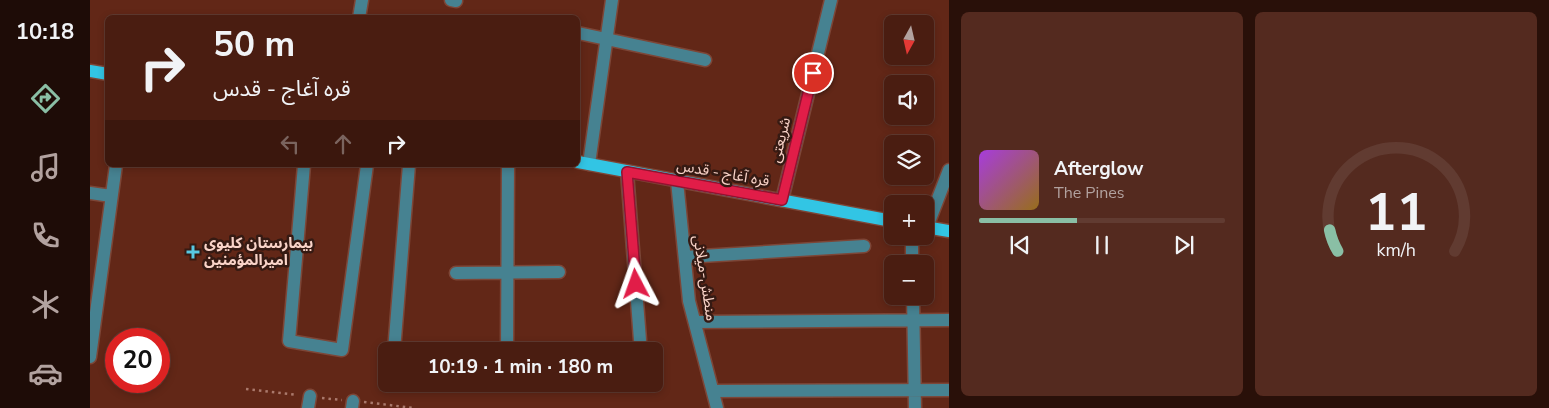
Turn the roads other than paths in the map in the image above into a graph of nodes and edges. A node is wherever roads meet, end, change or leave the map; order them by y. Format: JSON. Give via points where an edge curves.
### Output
{"nodes":[{"id":1,"x":362,"y":0,"type":"edge"},
{"id":2,"x":450,"y":0,"type":"edge"},
{"id":3,"x":612,"y":0,"type":"edge"},
{"id":4,"x":831,"y":0,"type":"edge"},
{"id":5,"x":456,"y":1,"type":"edge"},
{"id":6,"x":360,"y":15,"type":"edge"},
{"id":7,"x":580,"y":33,"type":"edge"},
{"id":8,"x":607,"y":39,"type":"junction"},
{"id":9,"x":705,"y":60,"type":"dead end"},
{"id":10,"x":90,"y":71,"type":"edge"},
{"id":11,"x":105,"y":74,"type":"edge"},
{"id":12,"x":583,"y":163,"type":"edge"},
{"id":13,"x":116,"y":167,"type":"edge"},
{"id":14,"x":304,"y":167,"type":"edge"},
{"id":15,"x":367,"y":167,"type":"edge"},
{"id":16,"x":409,"y":167,"type":"edge"},
{"id":17,"x":508,"y":167,"type":"edge"},
{"id":18,"x":949,"y":170,"type":"edge"},
{"id":19,"x":627,"y":172,"type":"junction"},
{"id":20,"x":677,"y":181,"type":"junction"},
{"id":21,"x":90,"y":193,"type":"edge"},
{"id":22,"x":111,"y":196,"type":"junction"},
{"id":23,"x":782,"y":200,"type":"junction"},
{"id":24,"x":934,"y":207,"type":"edge"},
{"id":25,"x":884,"y":219,"type":"edge"},
{"id":26,"x":934,"y":228,"type":"edge"},
{"id":27,"x":949,"y":231,"type":"edge"},
{"id":28,"x":864,"y":246,"type":"dead end"},
{"id":29,"x":685,"y":257,"type":"junction"},
{"id":30,"x":559,"y":272,"type":"dead end"},
{"id":31,"x":456,"y":273,"type":"dead end"},
{"id":32,"x":508,"y":273,"type":"junction"},
{"id":33,"x":94,"y":298,"type":"edge"},
{"id":34,"x":913,"y":305,"type":"edge"},
{"id":35,"x":913,"y":320,"type":"junction"},
{"id":36,"x":949,"y":320,"type":"edge"},
{"id":37,"x":695,"y":322,"type":"junction"},
{"id":38,"x":640,"y":340,"type":"dead end"},
{"id":39,"x":395,"y":342,"type":"edge"},
{"id":40,"x":507,"y":342,"type":"edge"},
{"id":41,"x":90,"y":357,"type":"edge"},
{"id":42,"x":914,"y":390,"type":"junction"},
{"id":43,"x":949,"y":390,"type":"edge"},
{"id":44,"x":713,"y":391,"type":"junction"},
{"id":45,"x":717,"y":408,"type":"edge"},
{"id":46,"x":915,"y":408,"type":"edge"}],
"edges":[{"from":1,"to":6,"type":"street"},
{"from":2,"to":5,"type":"street"},
{"from":3,"to":8,"type":"street"},
{"from":4,"to":23,"type":"street","name":"شریعتی"},
{"from":7,"to":8,"type":"street"},
{"from":8,"to":9,"type":"street"},
{"from":8,"to":12,"type":"street"},
{"from":10,"to":11,"type":"main road"},
{"from":12,"to":19,"type":"main road","name":"قره آغاج - قدس"},
{"from":13,"to":22,"type":"street"},
{"from":14,"to":15,"type":"street","via":[[289,340],[342,350]]},
{"from":16,"to":39,"type":"street"},
{"from":17,"to":32,"type":"street"},
{"from":18,"to":24,"type":"street"},
{"from":19,"to":20,"type":"main road","name":"قره آغاج - قدس"},
{"from":19,"to":38,"type":"street"},
{"from":20,"to":23,"type":"main road","name":"قره آغاج - قدس"},
{"from":20,"to":29,"type":"street","name":"منطش-میلانی"},
{"from":21,"to":22,"type":"street"},
{"from":22,"to":33,"type":"street"},
{"from":23,"to":25,"type":"main road","name":"قره آغاج - قدس"},
{"from":26,"to":27,"type":"main road"},
{"from":28,"to":29,"type":"street"},
{"from":29,"to":37,"type":"street","name":"منطش-میلانی","via":[[689,301]]},
{"from":30,"to":32,"type":"street"},
{"from":31,"to":32,"type":"street"},
{"from":32,"to":40,"type":"street"},
{"from":33,"to":41,"type":"street"},
{"from":34,"to":35,"type":"street"},
{"from":35,"to":36,"type":"street"},
{"from":35,"to":37,"type":"street"},
{"from":35,"to":42,"type":"street"},
{"from":37,"to":44,"type":"street","name":"منطش-میلانی"},
{"from":42,"to":43,"type":"street"},
{"from":42,"to":44,"type":"street"},
{"from":42,"to":46,"type":"street"},
{"from":44,"to":45,"type":"street","name":"منطش-میلانی"}]}
